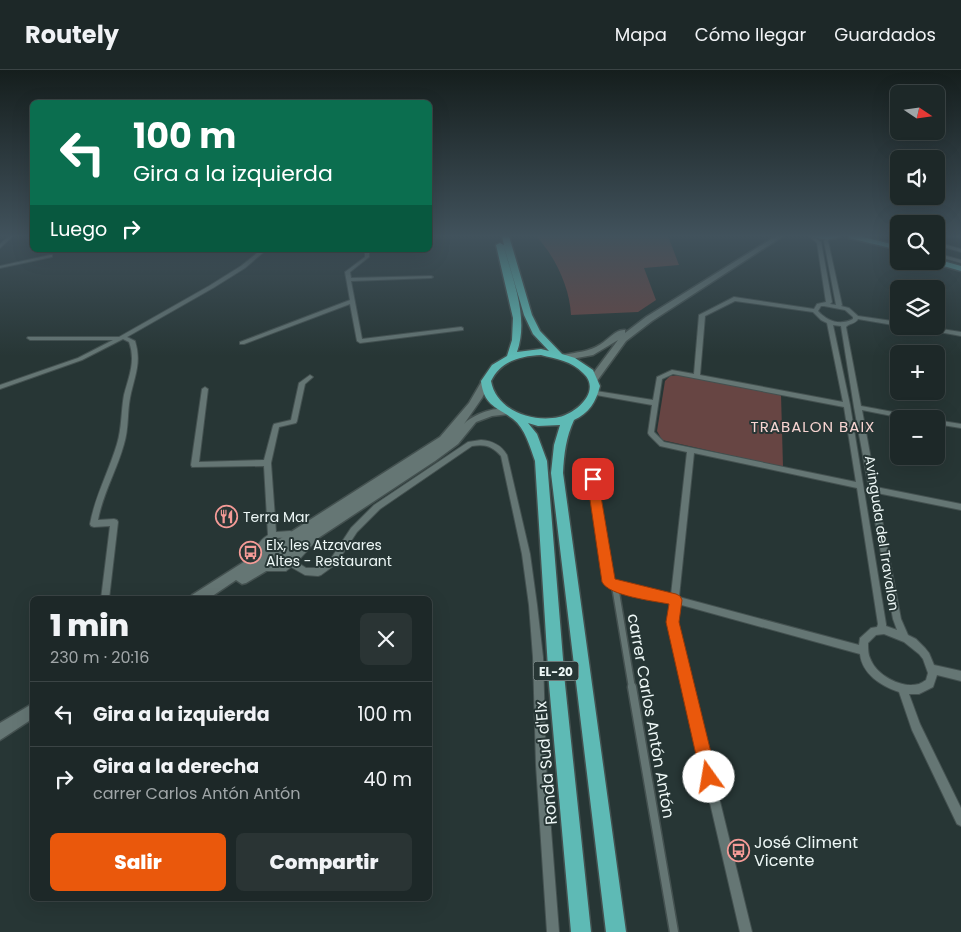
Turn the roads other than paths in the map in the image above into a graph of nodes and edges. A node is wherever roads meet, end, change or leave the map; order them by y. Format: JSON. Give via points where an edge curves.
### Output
{"nodes":[{"id":1,"x":227,"y":276,"type":"edge"},
{"id":2,"x":348,"y":276,"type":"edge"},
{"id":3,"x":507,"y":276,"type":"edge"},
{"id":4,"x":517,"y":276,"type":"edge"},
{"id":5,"x":705,"y":276,"type":"edge"},
{"id":6,"x":716,"y":276,"type":"edge"},
{"id":7,"x":825,"y":276,"type":"edge"},
{"id":8,"x":833,"y":276,"type":"edge"},
{"id":9,"x":431,"y":277,"type":"dead end"},
{"id":10,"x":349,"y":280,"type":"junction"},
{"id":11,"x":353,"y":301,"type":"junction"},
{"id":12,"x":827,"y":304,"type":"junction"},
{"id":13,"x":839,"y":305,"type":"junction"},
{"id":14,"x":815,"y":311,"type":"junction"},
{"id":15,"x":856,"y":317,"type":"junction"},
{"id":16,"x":830,"y":323,"type":"junction"},
{"id":17,"x":890,"y":323,"type":"edge"},
{"id":18,"x":845,"y":325,"type":"junction"},
{"id":19,"x":461,"y":329,"type":"dead end"},
{"id":20,"x":945,"y":331,"type":"edge"},
{"id":21,"x":961,"y":334,"type":"edge"},
{"id":22,"x":30,"y":338,"type":"dead end"},
{"id":23,"x":122,"y":338,"type":"junction"},
{"id":24,"x":242,"y":343,"type":"dead end"},
{"id":25,"x":562,"y":355,"type":"junction"},
{"id":26,"x":511,"y":357,"type":"junction"},
{"id":27,"x":310,"y":377,"type":"dead end"},
{"id":28,"x":697,"y":377,"type":"junction"},
{"id":29,"x":594,"y":379,"type":"junction"},
{"id":30,"x":486,"y":381,"type":"junction"},
{"id":31,"x":0,"y":387,"type":"edge"},
{"id":32,"x":205,"y":388,"type":"dead end"},
{"id":33,"x":596,"y":393,"type":"junction"},
{"id":34,"x":655,"y":403,"type":"junction"},
{"id":35,"x":847,"y":405,"type":"junction"},
{"id":36,"x":857,"y":407,"type":"junction"},
{"id":37,"x":890,"y":413,"type":"edge"},
{"id":38,"x":511,"y":414,"type":"junction"},
{"id":39,"x":569,"y":418,"type":"junction"},
{"id":40,"x":945,"y":423,"type":"edge"},
{"id":41,"x":961,"y":426,"type":"edge"},
{"id":42,"x":691,"y":450,"type":"junction"},
{"id":43,"x":267,"y":463,"type":"junction"},
{"id":44,"x":593,"y":479,"type":"dead end"},
{"id":45,"x":860,"y":486,"type":"junction"},
{"id":46,"x":873,"y":488,"type":"junction"},
{"id":47,"x":961,"y":507,"type":"edge"},
{"id":48,"x":335,"y":521,"type":"junction"},
{"id":49,"x":272,"y":536,"type":"junction"},
{"id":50,"x":297,"y":536,"type":"junction"},
{"id":51,"x":261,"y":564,"type":"junction"},
{"id":52,"x":292,"y":564,"type":"junction"},
{"id":53,"x":615,"y":586,"type":"junction"},
{"id":54,"x":105,"y":596,"type":"edge"},
{"id":55,"x":202,"y":596,"type":"edge"},
{"id":56,"x":214,"y":596,"type":"edge"},
{"id":57,"x":676,"y":600,"type":"junction"},
{"id":58,"x":880,"y":630,"type":"junction"},
{"id":59,"x":905,"y":637,"type":"junction"},
{"id":60,"x":862,"y":650,"type":"junction"},
{"id":61,"x":932,"y":669,"type":"junction"},
{"id":62,"x":961,"y":676,"type":"edge"},
{"id":63,"x":902,"y":690,"type":"junction"},
{"id":64,"x":30,"y":704,"type":"edge"},
{"id":65,"x":30,"y":712,"type":"edge"},
{"id":66,"x":0,"y":723,"type":"edge"},
{"id":67,"x":0,"y":732,"type":"edge"},
{"id":68,"x":961,"y":820,"type":"edge"},
{"id":69,"x":553,"y":932,"type":"edge"},
{"id":70,"x":581,"y":932,"type":"edge"},
{"id":71,"x":616,"y":932,"type":"edge"},
{"id":72,"x":674,"y":932,"type":"edge"},
{"id":73,"x":746,"y":932,"type":"edge"}],
"edges":[{"from":1,"to":23,"type":"street"},
{"from":2,"to":10,"type":"street"},
{"from":3,"to":26,"type":"highway","via":[[518,318],[517,340]]},
{"from":4,"to":25,"type":"highway","via":[[536,332]]},
{"from":5,"to":25,"type":"main road","via":[[627,328],[608,345],[587,355]]},
{"from":6,"to":29,"type":"main road","via":[[648,319],[623,339]]},
{"from":7,"to":12,"type":"street"},
{"from":8,"to":13,"type":"street"},
{"from":9,"to":10,"type":"street"},
{"from":10,"to":11,"type":"street"},
{"from":11,"to":19,"type":"street","via":[[360,341]]},
{"from":11,"to":24,"type":"street"},
{"from":12,"to":13,"type":"street"},
{"from":12,"to":14,"type":"street","via":[[819,305]]},
{"from":13,"to":15,"type":"street"},
{"from":14,"to":16,"type":"street"},
{"from":14,"to":28,"type":"street","via":[[734,299],[702,315]]},
{"from":15,"to":17,"type":"street"},
{"from":15,"to":18,"type":"street"},
{"from":16,"to":18,"type":"street"},
{"from":16,"to":35,"type":"street","name":"Avinguda del Travalon"},
{"from":18,"to":36,"type":"street","name":"Avinguda del Travalon"},
{"from":20,"to":21,"type":"street"},
{"from":22,"to":23,"type":"street"},
{"from":23,"to":31,"type":"street","via":[[80,359]]},
{"from":23,"to":54,"type":"street","via":[[132,341],[137,352],[135,369],[127,397],[124,432],[102,490],[94,524],[114,522]]},
{"from":25,"to":26,"type":"highway","via":[[525,353]]},
{"from":25,"to":29,"type":"highway","via":[[588,370]]},
{"from":26,"to":30,"type":"highway","via":[[496,366]]},
{"from":27,"to":43,"type":"street","via":[[302,383],[294,421],[276,426]]},
{"from":28,"to":34,"type":"street","via":[[672,372],[659,378]]},
{"from":28,"to":35,"type":"street"},
{"from":29,"to":33,"type":"highway"},
{"from":30,"to":38,"type":"highway","number":"EL-20","via":[[490,397]]},
{"from":30,"to":50,"type":"main road","via":[[466,416],[444,440]]},
{"from":32,"to":43,"type":"street","via":[[195,464]]},
{"from":33,"to":34,"type":"street"},
{"from":33,"to":39,"type":"highway","via":[[592,403]]},
{"from":34,"to":42,"type":"street","via":[[651,433],[662,444]]},
{"from":35,"to":45,"type":"street","name":"Avinguda del Travalon"},
{"from":36,"to":37,"type":"street"},
{"from":36,"to":46,"type":"street","name":"Avinguda del Travalon"},
{"from":38,"to":39,"type":"highway","via":[[543,422]]},
{"from":38,"to":48,"type":"main road","via":[[491,413],[473,420],[454,441],[431,458]]},
{"from":38,"to":70,"type":"highway","name":"Ronda Sud d'Elx","number":"EL-20","via":[[531,434],[541,461]]},
{"from":39,"to":71,"type":"highway","number":"EL-20","via":[[559,447],[557,473]]},
{"from":40,"to":41,"type":"street"},
{"from":42,"to":45,"type":"street"},
{"from":42,"to":57,"type":"street"},
{"from":43,"to":49,"type":"street"},
{"from":44,"to":53,"type":"street","name":"carrer Carlos Antón Antón","via":[[609,582]]},
{"from":45,"to":58,"type":"street","name":"Avinguda del Travalon","via":[[882,624]]},
{"from":46,"to":47,"type":"street"},
{"from":46,"to":59,"type":"street","name":"Avinguda del Travalon","via":[[897,619]]},
{"from":48,"to":51,"type":"main road"},
{"from":48,"to":52,"type":"street","via":[[303,549]]},
{"from":49,"to":50,"type":"street"},
{"from":49,"to":51,"type":"street","via":[[262,544]]},
{"from":50,"to":51,"type":"main road"},
{"from":51,"to":52,"type":"street","via":[[280,568]]},
{"from":51,"to":55,"type":"main road"},
{"from":51,"to":56,"type":"main road"},
{"from":52,"to":69,"type":"street","via":[[305,571],[318,572],[334,562],[354,530],[377,507],[470,444],[484,441],[497,445],[504,455],[526,554],[533,605]]},
{"from":53,"to":57,"type":"street"},
{"from":53,"to":72,"type":"street","name":"carrer Carlos Antón Antón"},
{"from":57,"to":60,"type":"street"},
{"from":57,"to":73,"type":"street","via":[[672,622]]},
{"from":58,"to":59,"type":"street"},
{"from":58,"to":60,"type":"street","via":[[867,635]]},
{"from":59,"to":61,"type":"street","via":[[924,653]]},
{"from":60,"to":63,"type":"street","via":[[866,662],[876,674]]},
{"from":61,"to":62,"type":"street"},
{"from":61,"to":63,"type":"street","via":[[928,686],[917,691]]},
{"from":63,"to":68,"type":"street"},
{"from":64,"to":66,"type":"main road"},
{"from":65,"to":67,"type":"main road"}]}
